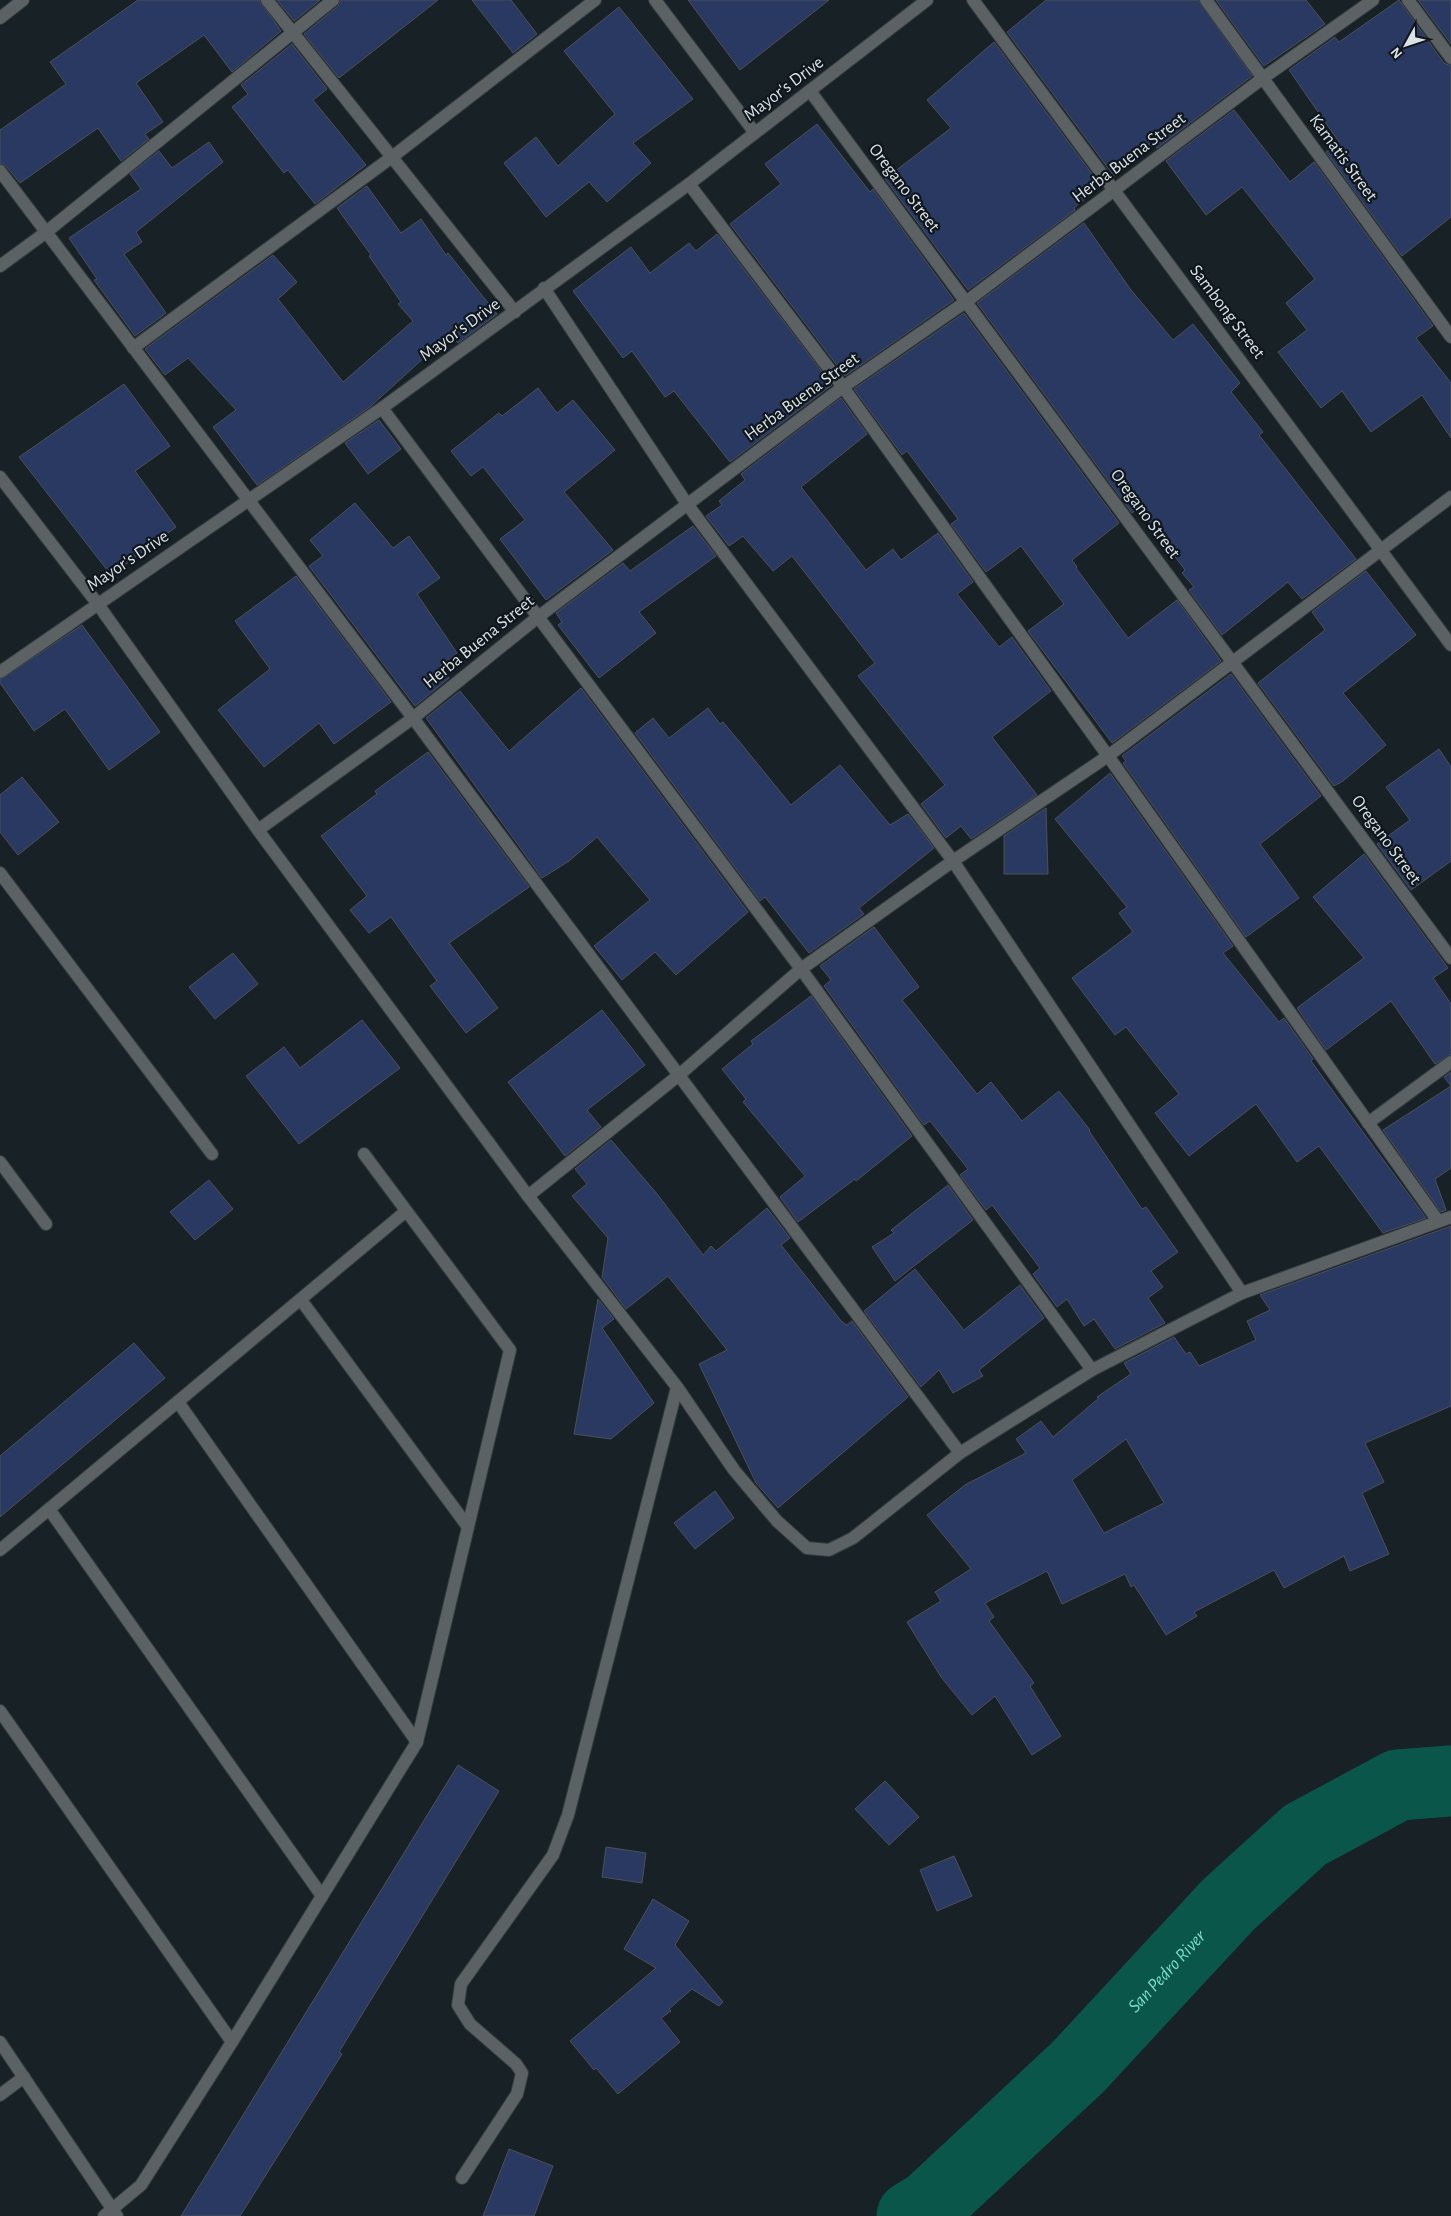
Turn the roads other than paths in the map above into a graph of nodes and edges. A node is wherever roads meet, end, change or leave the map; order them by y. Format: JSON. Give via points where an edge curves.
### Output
{"nodes":[{"id":1,"x":23,"y":0,"type":"edge"},
{"id":2,"x":267,"y":0,"type":"edge"},
{"id":3,"x":333,"y":0,"type":"edge"},
{"id":4,"x":595,"y":0,"type":"edge"},
{"id":5,"x":655,"y":0,"type":"edge"},
{"id":6,"x":927,"y":0,"type":"edge"},
{"id":7,"x":973,"y":0,"type":"edge"},
{"id":8,"x":1206,"y":0,"type":"edge"},
{"id":9,"x":1372,"y":0,"type":"edge"},
{"id":10,"x":1408,"y":0,"type":"edge"},
{"id":11,"x":0,"y":18,"type":"edge"},
{"id":12,"x":292,"y":31,"type":"junction"},
{"id":13,"x":1451,"y":58,"type":"edge"},
{"id":14,"x":1263,"y":78,"type":"junction"},
{"id":15,"x":810,"y":91,"type":"junction"},
{"id":16,"x":755,"y":132,"type":"junction"},
{"id":17,"x":392,"y":157,"type":"junction"},
{"id":18,"x":0,"y":171,"type":"edge"},
{"id":19,"x":689,"y":184,"type":"junction"},
{"id":20,"x":1116,"y":191,"type":"junction"},
{"id":21,"x":46,"y":233,"type":"junction"},
{"id":22,"x":0,"y":266,"type":"edge"},
{"id":23,"x":544,"y":288,"type":"junction"},
{"id":24,"x":967,"y":301,"type":"junction"},
{"id":25,"x":515,"y":312,"type":"junction"},
{"id":26,"x":1451,"y":337,"type":"edge"},
{"id":27,"x":133,"y":348,"type":"junction"},
{"id":28,"x":843,"y":387,"type":"junction"},
{"id":29,"x":382,"y":408,"type":"junction"},
{"id":30,"x":0,"y":477,"type":"edge"},
{"id":31,"x":1451,"y":497,"type":"edge"},
{"id":32,"x":248,"y":501,"type":"junction"},
{"id":33,"x":687,"y":504,"type":"junction"},
{"id":34,"x":1381,"y":549,"type":"junction"},
{"id":35,"x":97,"y":603,"type":"junction"},
{"id":36,"x":538,"y":617,"type":"junction"},
{"id":37,"x":1451,"y":645,"type":"edge"},
{"id":38,"x":1231,"y":660,"type":"junction"},
{"id":39,"x":0,"y":672,"type":"edge"},
{"id":40,"x":413,"y":718,"type":"junction"},
{"id":41,"x":1108,"y":756,"type":"junction"},
{"id":42,"x":258,"y":830,"type":"junction"},
{"id":43,"x":953,"y":861,"type":"junction"},
{"id":44,"x":0,"y":873,"type":"edge"},
{"id":45,"x":1451,"y":958,"type":"edge"},
{"id":46,"x":801,"y":970,"type":"junction"},
{"id":47,"x":1451,"y":1062,"type":"edge"},
{"id":48,"x":679,"y":1075,"type":"junction"},
{"id":49,"x":1368,"y":1123,"type":"junction"},
{"id":50,"x":212,"y":1154,"type":"dead end"},
{"id":51,"x":364,"y":1154,"type":"dead end"},
{"id":52,"x":0,"y":1162,"type":"edge"},
{"id":53,"x":528,"y":1196,"type":"junction"},
{"id":54,"x":405,"y":1212,"type":"junction"},
{"id":55,"x":1451,"y":1216,"type":"edge"},
{"id":56,"x":1438,"y":1221,"type":"junction"},
{"id":57,"x":46,"y":1224,"type":"dead end"},
{"id":58,"x":1242,"y":1293,"type":"junction"},
{"id":59,"x":300,"y":1300,"type":"junction"},
{"id":60,"x":1092,"y":1370,"type":"junction"},
{"id":61,"x":677,"y":1387,"type":"junction"},
{"id":62,"x":178,"y":1402,"type":"junction"},
{"id":63,"x":960,"y":1453,"type":"junction"},
{"id":64,"x":49,"y":1509,"type":"junction"},
{"id":65,"x":468,"y":1527,"type":"junction"},
{"id":66,"x":0,"y":1550,"type":"edge"},
{"id":67,"x":0,"y":1711,"type":"edge"},
{"id":68,"x":417,"y":1742,"type":"junction"},
{"id":69,"x":322,"y":1896,"type":"junction"},
{"id":70,"x":0,"y":2042,"type":"edge"},
{"id":71,"x":232,"y":2042,"type":"junction"},
{"id":72,"x":24,"y":2077,"type":"junction"},
{"id":73,"x":0,"y":2095,"type":"edge"},
{"id":74,"x":462,"y":2178,"type":"dead end"},
{"id":75,"x":112,"y":2214,"type":"edge"}],
"edges":[{"from":1,"to":11,"type":"street"},
{"from":2,"to":12,"type":"street"},
{"from":3,"to":12,"type":"street"},
{"from":4,"to":17,"type":"street"},
{"from":5,"to":16,"type":"street"},
{"from":6,"to":15,"type":"street","name":"Mayor's Drive"},
{"from":7,"to":20,"type":"street","name":"Sambong Street"},
{"from":8,"to":14,"type":"street","name":"Kamatis Street"},
{"from":9,"to":14,"type":"street","name":"Herba Buena Street"},
{"from":10,"to":13,"type":"street"},
{"from":12,"to":17,"type":"street"},
{"from":12,"to":21,"type":"street"},
{"from":14,"to":20,"type":"street","name":"Herba Buena Street"},
{"from":14,"to":26,"type":"street","name":"Kamatis Street"},
{"from":15,"to":16,"type":"street","name":"Mayor's Drive"},
{"from":15,"to":24,"type":"street","name":"Oregano Street"},
{"from":16,"to":19,"type":"street","name":"Mayor's Drive"},
{"from":17,"to":25,"type":"street"},
{"from":17,"to":27,"type":"street"},
{"from":18,"to":21,"type":"street"},
{"from":19,"to":23,"type":"street","name":"Mayor's Drive"},
{"from":19,"to":28,"type":"street"},
{"from":20,"to":24,"type":"street","name":"Herba Buena Street"},
{"from":20,"to":34,"type":"street","name":"Sambong Street"},
{"from":21,"to":22,"type":"street"},
{"from":21,"to":27,"type":"street"},
{"from":23,"to":25,"type":"street","name":"Mayor's Drive"},
{"from":23,"to":33,"type":"street"},
{"from":24,"to":28,"type":"street","name":"Herba Buena Street"},
{"from":24,"to":38,"type":"street","name":"Oregano Street"},
{"from":25,"to":29,"type":"street","name":"Mayor's Drive"},
{"from":27,"to":32,"type":"street"},
{"from":28,"to":33,"type":"street","name":"Herba Buena Street"},
{"from":28,"to":41,"type":"street"},
{"from":29,"to":32,"type":"street","name":"Mayor's Drive"},
{"from":29,"to":36,"type":"street"},
{"from":30,"to":35,"type":"street"},
{"from":31,"to":34,"type":"street"},
{"from":32,"to":35,"type":"street","name":"Mayor's Drive"},
{"from":32,"to":40,"type":"street"},
{"from":33,"to":36,"type":"street","name":"Herba Buena Street"},
{"from":33,"to":43,"type":"street"},
{"from":34,"to":37,"type":"street","name":"Sambong Street"},
{"from":34,"to":38,"type":"street"},
{"from":35,"to":39,"type":"street","name":"Mayor's Drive"},
{"from":35,"to":42,"type":"street"},
{"from":36,"to":40,"type":"street","name":"Herba Buena Street"},
{"from":36,"to":46,"type":"street"},
{"from":38,"to":41,"type":"street"},
{"from":38,"to":45,"type":"street","name":"Oregano Street"},
{"from":40,"to":42,"type":"street","name":"Herba Buena Street"},
{"from":40,"to":48,"type":"street"},
{"from":41,"to":43,"type":"street"},
{"from":41,"to":49,"type":"street"},
{"from":42,"to":53,"type":"street"},
{"from":43,"to":46,"type":"street"},
{"from":43,"to":58,"type":"street"},
{"from":44,"to":50,"type":"street"},
{"from":46,"to":48,"type":"street"},
{"from":46,"to":60,"type":"street"},
{"from":47,"to":49,"type":"street"},
{"from":48,"to":53,"type":"street"},
{"from":48,"to":63,"type":"street"},
{"from":49,"to":56,"type":"street"},
{"from":51,"to":54,"type":"street"},
{"from":52,"to":57,"type":"street"},
{"from":53,"to":61,"type":"street"},
{"from":54,"to":59,"type":"street"},
{"from":54,"to":65,"type":"street","via":[[510,1350]]},
{"from":55,"to":56,"type":"street"},
{"from":56,"to":58,"type":"street"},
{"from":58,"to":60,"type":"street"},
{"from":59,"to":62,"type":"street"},
{"from":59,"to":65,"type":"street"},
{"from":60,"to":63,"type":"street"},
{"from":61,"to":63,"type":"street","via":[[734,1470],[777,1521],[808,1548],[829,1550],[853,1538]]},
{"from":61,"to":74,"type":"street","via":[[568,1815],[553,1855],[461,1984],[458,2005],[470,2024],[516,2064],[522,2074],[517,2094]]},
{"from":62,"to":64,"type":"street"},
{"from":62,"to":68,"type":"street"},
{"from":64,"to":66,"type":"street"},
{"from":64,"to":69,"type":"street"},
{"from":65,"to":68,"type":"street"},
{"from":67,"to":71,"type":"street"},
{"from":68,"to":69,"type":"street"},
{"from":69,"to":71,"type":"street"},
{"from":70,"to":72,"type":"street"},
{"from":71,"to":75,"type":"street","via":[[141,2185]]},
{"from":72,"to":73,"type":"street"},
{"from":72,"to":75,"type":"street"}]}
